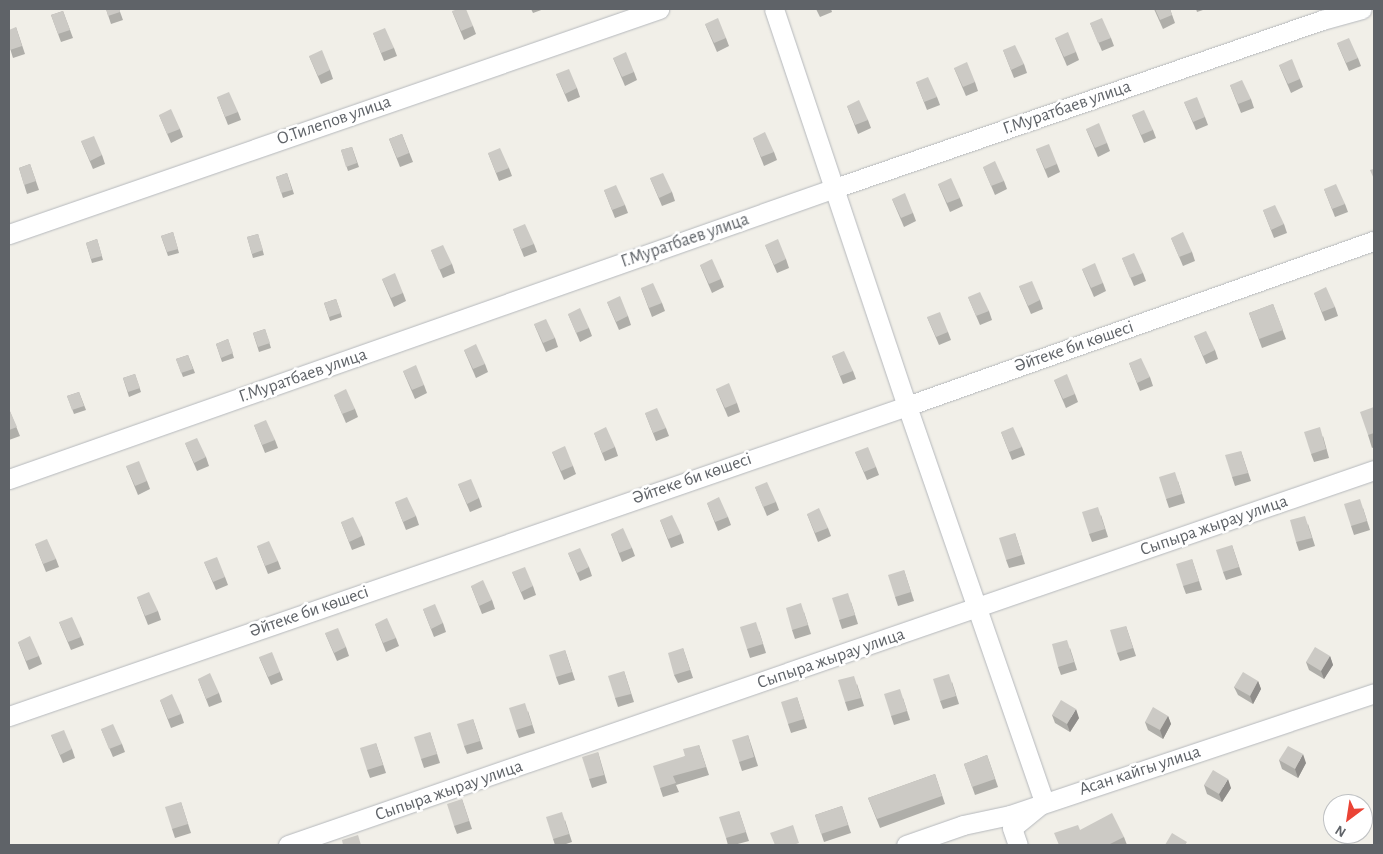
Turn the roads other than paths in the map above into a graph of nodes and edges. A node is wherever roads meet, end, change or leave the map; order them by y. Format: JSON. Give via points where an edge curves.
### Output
{"nodes":[{"id":1,"x":659,"y":9,"type":"edge"},
{"id":2,"x":774,"y":9,"type":"edge"},
{"id":3,"x":1362,"y":9,"type":"edge"},
{"id":4,"x":835,"y":188,"type":"junction"},
{"id":5,"x":9,"y":234,"type":"edge"},
{"id":6,"x":1374,"y":241,"type":"edge"},
{"id":7,"x":906,"y":406,"type":"junction"},
{"id":8,"x":1374,"y":470,"type":"edge"},
{"id":9,"x":9,"y":479,"type":"edge"},
{"id":10,"x":977,"y":609,"type":"junction"},
{"id":11,"x":1374,"y":693,"type":"edge"},
{"id":12,"x":9,"y":716,"type":"edge"},
{"id":13,"x":1044,"y":802,"type":"junction"},
{"id":14,"x":1015,"y":837,"type":"edge"},
{"id":15,"x":288,"y":845,"type":"edge"},
{"id":16,"x":906,"y":845,"type":"edge"}],
"edges":[{"from":1,"to":5,"type":"street","name":"О.Тилепов улица"},
{"from":2,"to":4,"type":"street"},
{"from":3,"to":4,"type":"street","name":"Г.Муратбаев улица"},
{"from":4,"to":7,"type":"street"},
{"from":4,"to":9,"type":"street","name":"Г.Муратбаев улица"},
{"from":6,"to":7,"type":"street","name":"Әйтеке би көшесі"},
{"from":7,"to":10,"type":"street"},
{"from":7,"to":12,"type":"street","name":"Әйтеке би көшесі"},
{"from":8,"to":10,"type":"street","name":"Сыпыра жырау улица"},
{"from":10,"to":13,"type":"street"},
{"from":10,"to":15,"type":"street","name":"Сыпыра жырау улица"},
{"from":11,"to":13,"type":"street","name":"Асан кайгы улица"},
{"from":13,"to":14,"type":"street"},
{"from":13,"to":16,"type":"street","name":"Асан кайгы улица"}]}
